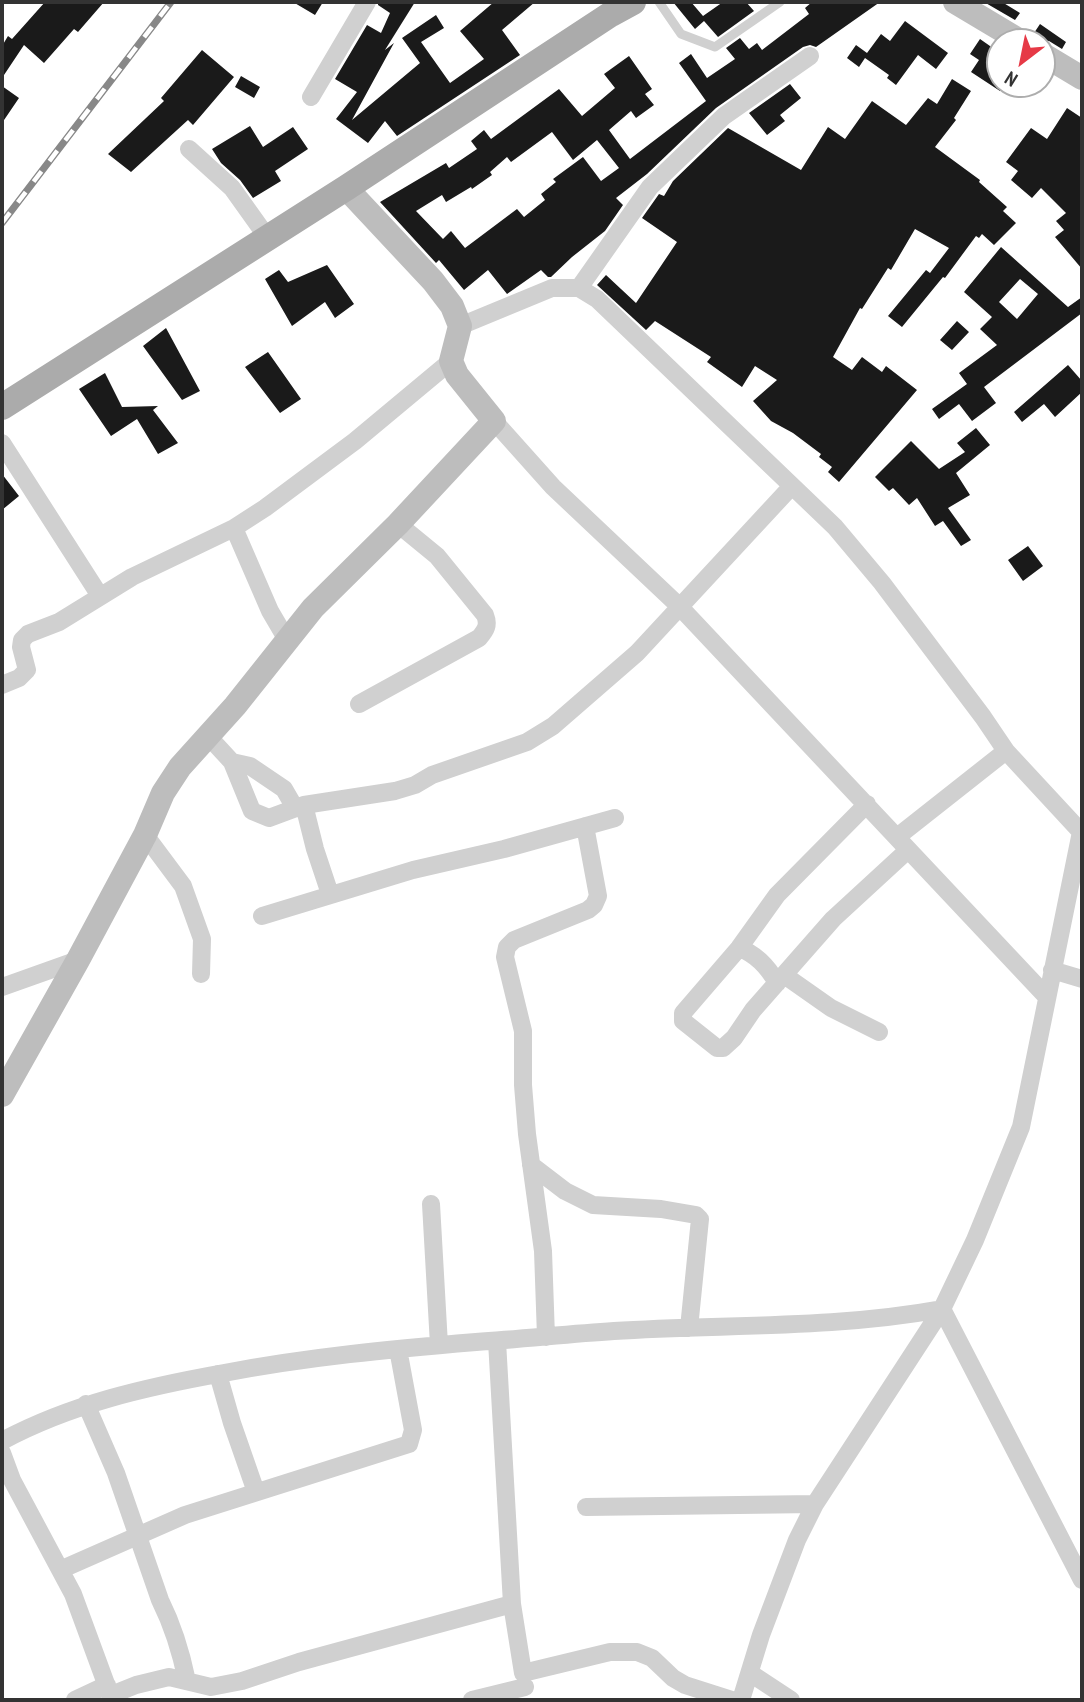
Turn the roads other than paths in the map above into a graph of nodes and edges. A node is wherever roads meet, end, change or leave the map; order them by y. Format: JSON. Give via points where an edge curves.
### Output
{"nodes":[{"id":1,"x":367,"y":2,"type":"edge"},
{"id":2,"x":633,"y":2,"type":"edge"},
{"id":3,"x":659,"y":2,"type":"edge"},
{"id":4,"x":780,"y":2,"type":"edge"},
{"id":5,"x":955,"y":2,"type":"edge"},
{"id":6,"x":999,"y":28,"type":"edge"},
{"id":7,"x":810,"y":56,"type":"dead end"},
{"id":8,"x":1056,"y":62,"type":"edge"},
{"id":9,"x":1082,"y":78,"type":"edge"},
{"id":10,"x":311,"y":97,"type":"dead end"},
{"id":11,"x":189,"y":149,"type":"dead end"},
{"id":12,"x":346,"y":188,"type":"junction"},
{"id":13,"x":267,"y":237,"type":"junction"},
{"id":14,"x":579,"y":288,"type":"junction"},
{"id":15,"x":460,"y":326,"type":"junction"},
{"id":16,"x":451,"y":361,"type":"junction"},
{"id":17,"x":2,"y":407,"type":"edge"},
{"id":18,"x":494,"y":421,"type":"junction"},
{"id":19,"x":2,"y":443,"type":"edge"},
{"id":20,"x":791,"y":487,"type":"junction"},
{"id":21,"x":398,"y":524,"type":"junction"},
{"id":22,"x":234,"y":528,"type":"junction"},
{"id":23,"x":100,"y":596,"type":"junction"},
{"id":24,"x":679,"y":606,"type":"junction"},
{"id":25,"x":287,"y":640,"type":"junction"},
{"id":26,"x":2,"y":685,"type":"edge"},
{"id":27,"x":359,"y":704,"type":"dead end"},
{"id":28,"x":208,"y":736,"type":"junction"},
{"id":29,"x":1006,"y":751,"type":"junction"},
{"id":30,"x":232,"y":762,"type":"junction"},
{"id":31,"x":867,"y":804,"type":"junction"},
{"id":32,"x":299,"y":806,"type":"junction"},
{"id":33,"x":615,"y":818,"type":"dead end"},
{"id":34,"x":585,"y":826,"type":"junction"},
{"id":35,"x":1081,"y":829,"type":"edge"},
{"id":36,"x":145,"y":835,"type":"junction"},
{"id":37,"x":902,"y":844,"type":"junction"},
{"id":38,"x":330,"y":894,"type":"junction"},
{"id":39,"x":262,"y":916,"type":"dead end"},
{"id":40,"x":739,"y":948,"type":"junction"},
{"id":41,"x":78,"y":960,"type":"junction"},
{"id":42,"x":1052,"y":970,"type":"junction"},
{"id":43,"x":201,"y":974,"type":"dead end"},
{"id":44,"x":780,"y":979,"type":"junction"},
{"id":45,"x":1082,"y":979,"type":"edge"},
{"id":46,"x":2,"y":987,"type":"edge"},
{"id":47,"x":1046,"y":996,"type":"junction"},
{"id":48,"x":879,"y":1032,"type":"dead end"},
{"id":49,"x":2,"y":1096,"type":"edge"},
{"id":50,"x":531,"y":1165,"type":"junction"},
{"id":51,"x":431,"y":1204,"type":"dead end"},
{"id":52,"x":942,"y":1309,"type":"junction"},
{"id":53,"x":688,"y":1328,"type":"junction"},
{"id":54,"x":546,"y":1336,"type":"junction"},
{"id":55,"x":498,"y":1341,"type":"junction"},
{"id":56,"x":439,"y":1345,"type":"junction"},
{"id":57,"x":398,"y":1349,"type":"junction"},
{"id":58,"x":218,"y":1374,"type":"junction"},
{"id":59,"x":86,"y":1404,"type":"junction"},
{"id":60,"x":2,"y":1441,"type":"edge"},
{"id":61,"x":2,"y":1453,"type":"edge"},
{"id":62,"x":257,"y":1492,"type":"junction"},
{"id":63,"x":815,"y":1504,"type":"junction"},
{"id":64,"x":586,"y":1507,"type":"dead end"},
{"id":65,"x":136,"y":1535,"type":"junction"},
{"id":66,"x":60,"y":1570,"type":"junction"},
{"id":67,"x":1082,"y":1580,"type":"edge"},
{"id":68,"x":512,"y":1605,"type":"junction"},
{"id":69,"x":750,"y":1673,"type":"junction"},
{"id":70,"x":187,"y":1681,"type":"junction"},
{"id":71,"x":525,"y":1687,"type":"edge"},
{"id":72,"x":227,"y":1693,"type":"edge"},
{"id":73,"x":110,"y":1694,"type":"edge"},
{"id":74,"x":75,"y":1700,"type":"edge"},
{"id":75,"x":472,"y":1700,"type":"edge"},
{"id":76,"x":732,"y":1700,"type":"edge"},
{"id":77,"x":741,"y":1700,"type":"edge"},
{"id":78,"x":791,"y":1700,"type":"edge"}],
"edges":[{"from":1,"to":10,"type":"street"},
{"from":2,"to":12,"type":"main road"},
{"from":3,"to":4,"type":"lane","via":[[681,34],[715,47]]},
{"from":5,"to":6,"type":"street"},
{"from":7,"to":14,"type":"street","via":[[724,116],[650,187]]},
{"from":8,"to":9,"type":"street"},
{"from":11,"to":13,"type":"street","via":[[232,188]]},
{"from":12,"to":13,"type":"main road"},
{"from":12,"to":15,"type":"street","via":[[433,281]]},
{"from":13,"to":17,"type":"main road"},
{"from":14,"to":15,"type":"street","via":[[552,288]]},
{"from":14,"to":20,"type":"street","via":[[597,299]]},
{"from":15,"to":16,"type":"street"},
{"from":16,"to":18,"type":"street"},
{"from":16,"to":22,"type":"street","via":[[355,441]]},
{"from":18,"to":21,"type":"street"},
{"from":18,"to":24,"type":"street","via":[[553,486]]},
{"from":19,"to":23,"type":"street"},
{"from":20,"to":24,"type":"street"},
{"from":20,"to":29,"type":"street","via":[[835,527],[882,583]]},
{"from":21,"to":25,"type":"street"},
{"from":21,"to":27,"type":"street","via":[[437,556],[488,622],[479,638]]},
{"from":22,"to":23,"type":"street"},
{"from":22,"to":25,"type":"street"},
{"from":23,"to":26,"type":"street","via":[[59,622],[28,634],[20,647],[27,670]]},
{"from":24,"to":31,"type":"street"},
{"from":24,"to":32,"type":"street","via":[[609,680],[527,742],[396,791]]},
{"from":25,"to":28,"type":"street"},
{"from":28,"to":30,"type":"street"},
{"from":28,"to":36,"type":"street","via":[[163,793]]},
{"from":29,"to":35,"type":"street"},
{"from":29,"to":37,"type":"street"},
{"from":30,"to":32,"type":"street","via":[[250,766],[284,789]]},
{"from":30,"to":32,"type":"street","via":[[252,811],[269,818]]},
{"from":31,"to":37,"type":"street"},
{"from":31,"to":40,"type":"street","via":[[776,895]]},
{"from":32,"to":38,"type":"street"},
{"from":33,"to":34,"type":"street"},
{"from":34,"to":38,"type":"street"},
{"from":34,"to":50,"type":"street","via":[[598,896],[594,905],[514,940],[505,957],[523,1031]]},
{"from":35,"to":42,"type":"street"},
{"from":36,"to":41,"type":"street"},
{"from":36,"to":43,"type":"street","via":[[183,886],[202,939]]},
{"from":37,"to":44,"type":"street"},
{"from":37,"to":47,"type":"street"},
{"from":38,"to":39,"type":"street"},
{"from":40,"to":44,"type":"street"},
{"from":40,"to":44,"type":"street","via":[[683,1013],[683,1021],[717,1048],[734,1038]]},
{"from":41,"to":46,"type":"street"},
{"from":41,"to":49,"type":"street"},
{"from":42,"to":45,"type":"street"},
{"from":42,"to":47,"type":"street"},
{"from":44,"to":48,"type":"street"},
{"from":47,"to":52,"type":"street","via":[[1021,1127]]},
{"from":50,"to":53,"type":"street","via":[[593,1205],[661,1209],[699,1219]]},
{"from":50,"to":54,"type":"street","via":[[543,1251]]},
{"from":51,"to":56,"type":"street"},
{"from":52,"to":53,"type":"street","via":[[838,1323]]},
{"from":52,"to":63,"type":"street"},
{"from":52,"to":67,"type":"street"},
{"from":53,"to":54,"type":"street"},
{"from":54,"to":55,"type":"street"},
{"from":55,"to":56,"type":"street"},
{"from":55,"to":68,"type":"street"},
{"from":56,"to":57,"type":"street"},
{"from":57,"to":58,"type":"street"},
{"from":57,"to":62,"type":"street","via":[[413,1430],[410,1444]]},
{"from":58,"to":59,"type":"street"},
{"from":58,"to":62,"type":"street"},
{"from":59,"to":60,"type":"street"},
{"from":59,"to":65,"type":"street"},
{"from":61,"to":66,"type":"street"},
{"from":62,"to":65,"type":"street"},
{"from":63,"to":64,"type":"street"},
{"from":63,"to":69,"type":"street","via":[[797,1540]]},
{"from":65,"to":66,"type":"street"},
{"from":65,"to":70,"type":"street","via":[[178,1643]]},
{"from":66,"to":73,"type":"street"},
{"from":68,"to":71,"type":"street"},
{"from":68,"to":72,"type":"street","via":[[299,1662]]},
{"from":69,"to":77,"type":"street"},
{"from":69,"to":78,"type":"street"},
{"from":70,"to":72,"type":"street"},
{"from":70,"to":73,"type":"street","via":[[169,1677]]},
{"from":71,"to":75,"type":"street"},
{"from":71,"to":76,"type":"street","via":[[610,1652],[637,1652],[653,1658],[685,1685]]},
{"from":73,"to":74,"type":"street"}]}
